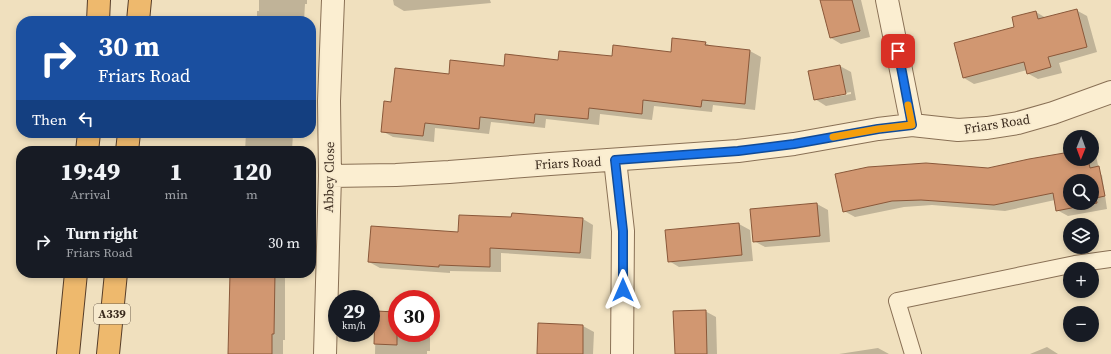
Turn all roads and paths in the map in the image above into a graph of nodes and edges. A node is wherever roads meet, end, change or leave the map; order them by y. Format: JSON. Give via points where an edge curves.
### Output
{"nodes":[{"id":1,"x":99,"y":0,"type":"edge"},
{"id":2,"x":140,"y":0,"type":"edge"},
{"id":3,"x":333,"y":0,"type":"edge"},
{"id":4,"x":887,"y":0,"type":"edge"},
{"id":5,"x":98,"y":16,"type":"edge"},
{"id":6,"x":138,"y":16,"type":"edge"},
{"id":7,"x":1111,"y":92,"type":"edge"},
{"id":8,"x":912,"y":125,"type":"junction"},
{"id":9,"x":615,"y":160,"type":"junction"},
{"id":10,"x":330,"y":176,"type":"junction"},
{"id":11,"x":1111,"y":259,"type":"edge"},
{"id":12,"x":76,"y":278,"type":"edge"},
{"id":13,"x":116,"y":278,"type":"edge"},
{"id":14,"x":68,"y":354,"type":"edge"},
{"id":15,"x":108,"y":354,"type":"edge"},
{"id":16,"x":325,"y":354,"type":"edge"},
{"id":17,"x":622,"y":354,"type":"edge"},
{"id":18,"x":913,"y":354,"type":"edge"}],
"edges":[{"from":1,"to":5,"type":"highway"},
{"from":2,"to":6,"type":"highway"},
{"from":3,"to":10,"type":"street","name":"Abbey Close","via":[[329,101]]},
{"from":4,"to":8,"type":"street"},
{"from":7,"to":8,"type":"street","name":"Friars Road","via":[[1018,123],[958,130]]},
{"from":8,"to":9,"type":"street","name":"Friars Road","via":[[738,151]]},
{"from":9,"to":10,"type":"street","name":"Friars Road","via":[[429,173]]},
{"from":9,"to":17,"type":"street","via":[[623,231]]},
{"from":10,"to":16,"type":"street","name":"Abbey Close"},
{"from":11,"to":18,"type":"lane","via":[[1075,264],[897,301]]},
{"from":12,"to":14,"type":"highway"},
{"from":13,"to":15,"type":"highway","number":"A339"}]}
